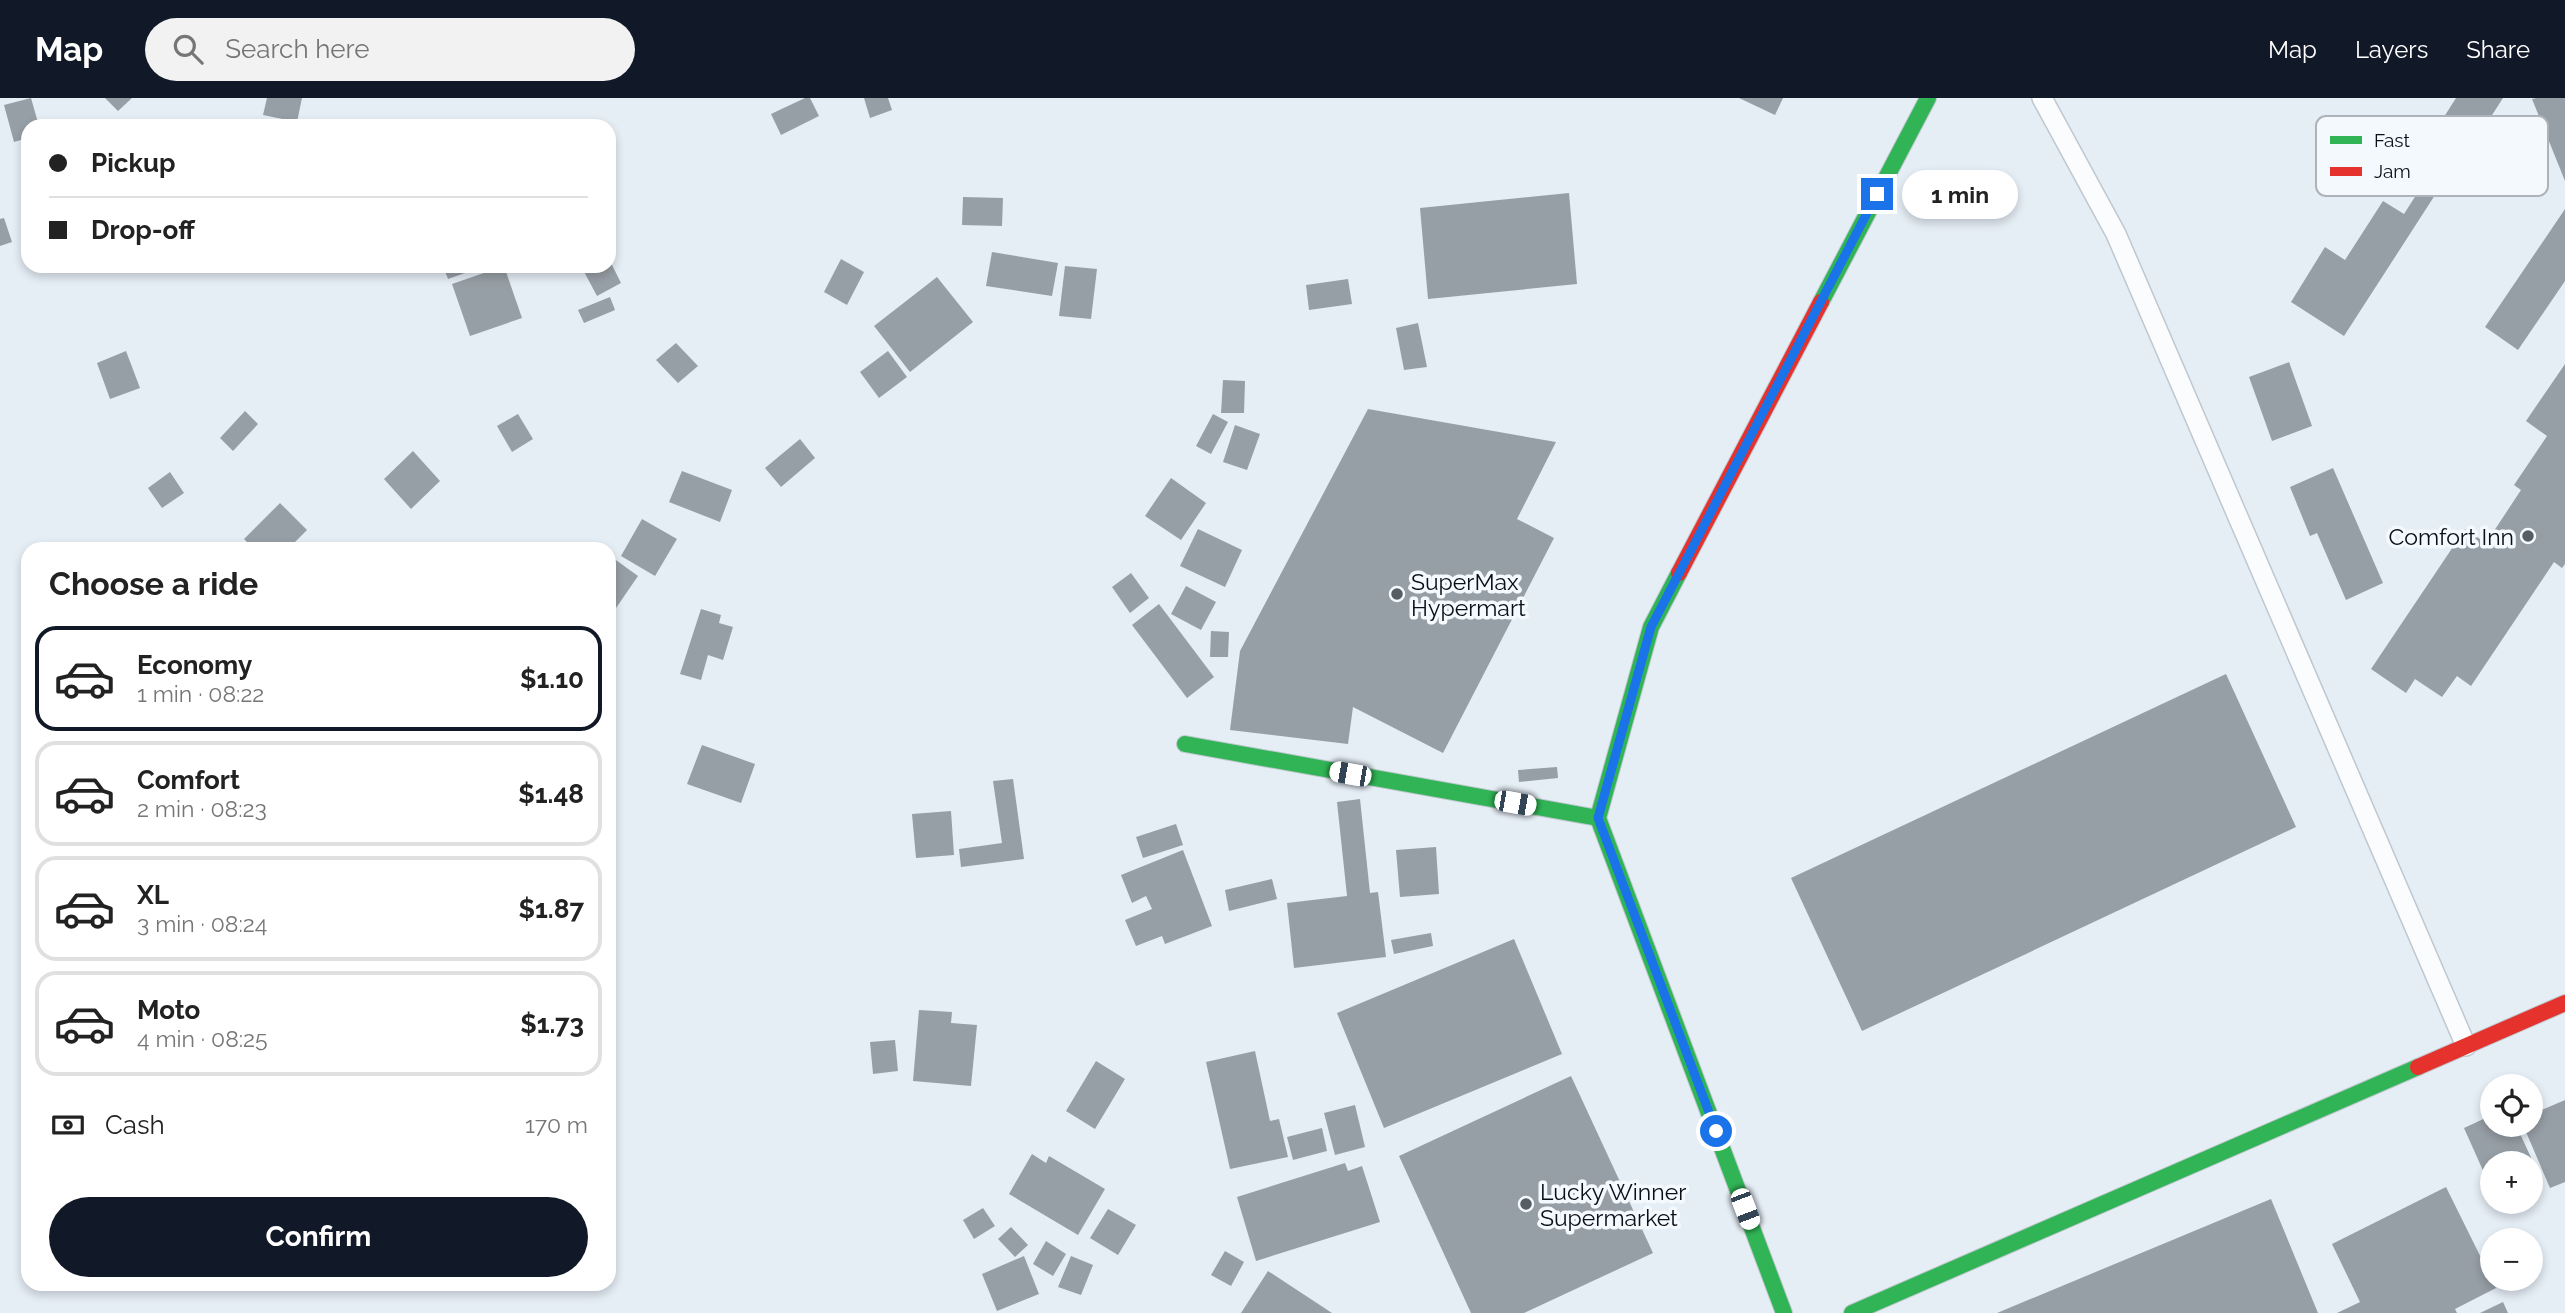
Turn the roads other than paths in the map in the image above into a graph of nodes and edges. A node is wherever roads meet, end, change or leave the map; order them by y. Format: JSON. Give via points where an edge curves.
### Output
{"nodes":[{"id":1,"x":1928,"y":98,"type":"edge"},
{"id":2,"x":2042,"y":98,"type":"edge"},
{"id":3,"x":1185,"y":744,"type":"dead end"},
{"id":4,"x":1598,"y":818,"type":"junction"},
{"id":5,"x":2565,"y":1003,"type":"edge"},
{"id":6,"x":2466,"y":1046,"type":"junction"},
{"id":7,"x":1784,"y":1313,"type":"edge"},
{"id":8,"x":1852,"y":1313,"type":"edge"}],
"edges":[{"from":1,"to":4,"type":"street","via":[[1651,627]]},
{"from":2,"to":6,"type":"lane","via":[[2116,234]]},
{"from":3,"to":4,"type":"street"},
{"from":4,"to":7,"type":"street"},
{"from":5,"to":6,"type":"street"},
{"from":6,"to":8,"type":"street"}]}
